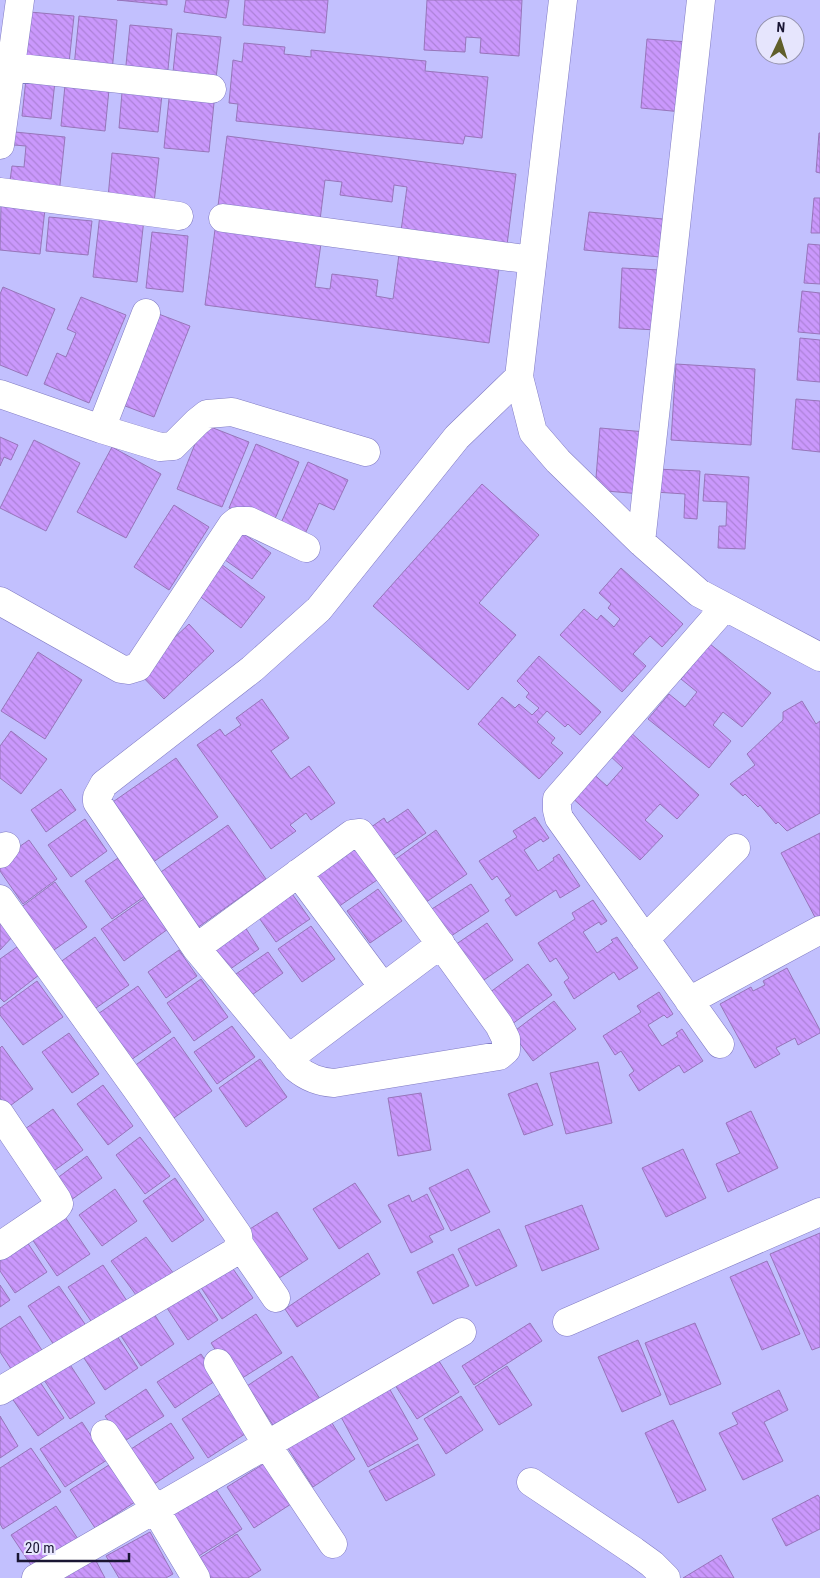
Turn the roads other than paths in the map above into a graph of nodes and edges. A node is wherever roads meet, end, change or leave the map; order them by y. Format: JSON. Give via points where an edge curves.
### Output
{"nodes":[{"id":1,"x":20,"y":0,"type":"edge"},
{"id":2,"x":563,"y":0,"type":"edge"},
{"id":3,"x":701,"y":0,"type":"edge"},
{"id":4,"x":11,"y":67,"type":"junction"},
{"id":5,"x":212,"y":89,"type":"dead end"},
{"id":6,"x":0,"y":140,"type":"edge"},
{"id":7,"x":0,"y":192,"type":"edge"},
{"id":8,"x":179,"y":216,"type":"dead end"},
{"id":9,"x":223,"y":218,"type":"dead end"},
{"id":10,"x":532,"y":260,"type":"junction"},
{"id":11,"x":146,"y":313,"type":"dead end"},
{"id":12,"x":519,"y":377,"type":"junction"},
{"id":13,"x":0,"y":394,"type":"edge"},
{"id":14,"x":102,"y":429,"type":"junction"},
{"id":15,"x":366,"y":452,"type":"dead end"},
{"id":16,"x":641,"y":542,"type":"junction"},
{"id":17,"x":306,"y":548,"type":"dead end"},
{"id":18,"x":0,"y":602,"type":"edge"},
{"id":19,"x":724,"y":608,"type":"junction"},
{"id":20,"x":820,"y":657,"type":"edge"},
{"id":21,"x":736,"y":848,"type":"dead end"},
{"id":22,"x":298,"y":873,"type":"junction"},
{"id":23,"x":0,"y":900,"type":"edge"},
{"id":24,"x":820,"y":930,"type":"edge"},
{"id":25,"x":645,"y":938,"type":"junction"},
{"id":26,"x":441,"y":944,"type":"junction"},
{"id":27,"x":196,"y":948,"type":"junction"},
{"id":28,"x":383,"y":987,"type":"junction"},
{"id":29,"x":689,"y":1001,"type":"junction"},
{"id":30,"x":720,"y":1044,"type":"dead end"},
{"id":31,"x":288,"y":1059,"type":"junction"},
{"id":32,"x":0,"y":1114,"type":"edge"},
{"id":33,"x":820,"y":1212,"type":"edge"},
{"id":34,"x":239,"y":1244,"type":"junction"},
{"id":35,"x":0,"y":1246,"type":"edge"},
{"id":36,"x":276,"y":1298,"type":"dead end"},
{"id":37,"x":567,"y":1322,"type":"dead end"},
{"id":38,"x":462,"y":1332,"type":"dead end"},
{"id":39,"x":218,"y":1363,"type":"dead end"},
{"id":40,"x":0,"y":1391,"type":"edge"},
{"id":41,"x":105,"y":1434,"type":"dead end"},
{"id":42,"x":267,"y":1445,"type":"junction"},
{"id":43,"x":531,"y":1482,"type":"dead end"},
{"id":44,"x":156,"y":1509,"type":"junction"},
{"id":45,"x":334,"y":1544,"type":"dead end"},
{"id":46,"x":36,"y":1578,"type":"edge"},
{"id":47,"x":196,"y":1578,"type":"edge"},
{"id":48,"x":666,"y":1578,"type":"edge"}],
"edges":[{"from":1,"to":4,"type":"street"},
{"from":2,"to":10,"type":"street"},
{"from":3,"to":16,"type":"street"},
{"from":4,"to":5,"type":"street"},
{"from":4,"to":6,"type":"street"},
{"from":7,"to":8,"type":"street"},
{"from":9,"to":10,"type":"street"},
{"from":10,"to":12,"type":"street"},
{"from":11,"to":14,"type":"street"},
{"from":12,"to":16,"type":"street","via":[[533,432]]},
{"from":12,"to":27,"type":"street","via":[[457,437],[319,609],[252,669],[100,790],[97,802]]},
{"from":13,"to":14,"type":"street"},
{"from":14,"to":15,"type":"street","via":[[160,446],[173,446],[207,414],[232,412]]},
{"from":16,"to":19,"type":"street","via":[[699,593]]},
{"from":17,"to":18,"type":"street","via":[[249,522],[236,521],[138,667],[133,669],[121,669]]},
{"from":19,"to":20,"type":"street"},
{"from":19,"to":25,"type":"street","via":[[557,799],[559,818]]},
{"from":21,"to":25,"type":"street"},
{"from":22,"to":26,"type":"street","via":[[352,834],[360,833]]},
{"from":22,"to":27,"type":"street"},
{"from":22,"to":28,"type":"street"},
{"from":23,"to":34,"type":"street","via":[[138,1091],[238,1235]]},
{"from":24,"to":29,"type":"street"},
{"from":25,"to":29,"type":"street"},
{"from":26,"to":28,"type":"street"},
{"from":26,"to":31,"type":"street","via":[[506,1039],[506,1050],[499,1056],[334,1083],[312,1079]]},
{"from":27,"to":31,"type":"street"},
{"from":28,"to":31,"type":"street"},
{"from":29,"to":30,"type":"street"},
{"from":32,"to":35,"type":"street","via":[[59,1204]]},
{"from":33,"to":37,"type":"street"},
{"from":34,"to":36,"type":"street"},
{"from":34,"to":40,"type":"street","via":[[235,1252]]},
{"from":38,"to":42,"type":"street"},
{"from":39,"to":42,"type":"street"},
{"from":41,"to":44,"type":"street"},
{"from":42,"to":44,"type":"street"},
{"from":42,"to":45,"type":"street"},
{"from":43,"to":48,"type":"street","via":[[634,1551]]},
{"from":44,"to":46,"type":"street"},
{"from":44,"to":47,"type":"street"}]}
